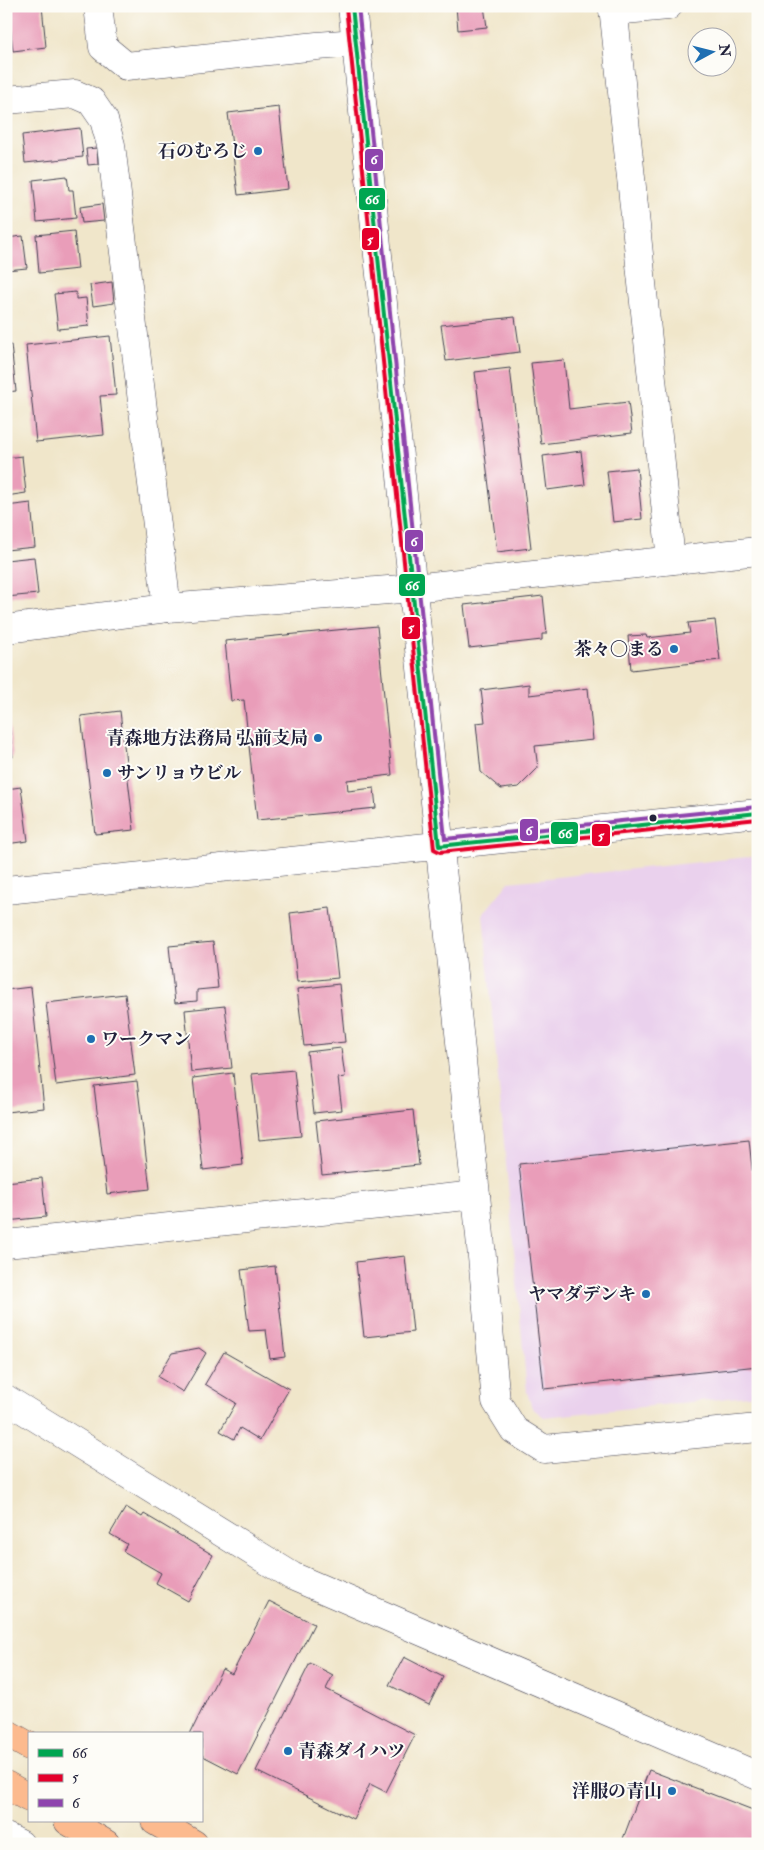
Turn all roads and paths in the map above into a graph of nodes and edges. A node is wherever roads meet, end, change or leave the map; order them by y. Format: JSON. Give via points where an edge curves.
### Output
{"nodes":[{"id":1,"x":98,"y":6,"type":"edge"},
{"id":2,"x":352,"y":6,"type":"edge"},
{"id":3,"x":668,"y":6,"type":"edge"},
{"id":4,"x":613,"y":9,"type":"edge"},
{"id":5,"x":356,"y":43,"type":"junction"},
{"id":6,"x":6,"y":100,"type":"edge"},
{"id":7,"x":758,"y":551,"type":"edge"},
{"id":8,"x":671,"y":560,"type":"junction"},
{"id":9,"x":413,"y":588,"type":"junction"},
{"id":10,"x":167,"y":608,"type":"junction"},
{"id":11,"x":6,"y":629,"type":"edge"},
{"id":12,"x":758,"y":813,"type":"edge"},
{"id":13,"x":439,"y":846,"type":"junction"},
{"id":14,"x":6,"y":890,"type":"edge"},
{"id":15,"x":476,"y":1195,"type":"junction"},
{"id":16,"x":6,"y":1244,"type":"edge"},
{"id":17,"x":6,"y":1399,"type":"edge"},
{"id":18,"x":758,"y":1428,"type":"edge"},
{"id":19,"x":6,"y":1733,"type":"edge"},
{"id":20,"x":28,"y":1745,"type":"edge"},
{"id":21,"x":758,"y":1776,"type":"edge"},
{"id":22,"x":6,"y":1785,"type":"edge"},
{"id":23,"x":28,"y":1797,"type":"edge"},
{"id":24,"x":70,"y":1822,"type":"edge"},
{"id":25,"x":157,"y":1822,"type":"edge"},
{"id":26,"x":6,"y":1837,"type":"edge"},
{"id":27,"x":20,"y":1844,"type":"edge"},
{"id":28,"x":106,"y":1844,"type":"edge"},
{"id":29,"x":194,"y":1844,"type":"edge"}],
"edges":[{"from":1,"to":5,"type":"street","via":[[103,47],[126,66]]},
{"from":2,"to":5,"type":"street"},
{"from":3,"to":4,"type":"street"},
{"from":4,"to":8,"type":"street"},
{"from":5,"to":9,"type":"street"},
{"from":6,"to":10,"type":"street","via":[[75,94],[91,101],[104,120],[111,145]]},
{"from":7,"to":8,"type":"street"},
{"from":8,"to":9,"type":"street"},
{"from":9,"to":10,"type":"street"},
{"from":9,"to":13,"type":"street"},
{"from":10,"to":11,"type":"street"},
{"from":12,"to":13,"type":"street"},
{"from":13,"to":14,"type":"street"},
{"from":13,"to":15,"type":"street"},
{"from":15,"to":16,"type":"street"},
{"from":15,"to":18,"type":"street","via":[[496,1401],[514,1430],[544,1449]]},
{"from":17,"to":21,"type":"street","via":[[292,1576]]},
{"from":19,"to":20,"type":"highway"},
{"from":22,"to":23,"type":"highway"},
{"from":24,"to":28,"type":"highway"},
{"from":25,"to":29,"type":"highway"},
{"from":26,"to":27,"type":"street"}]}
